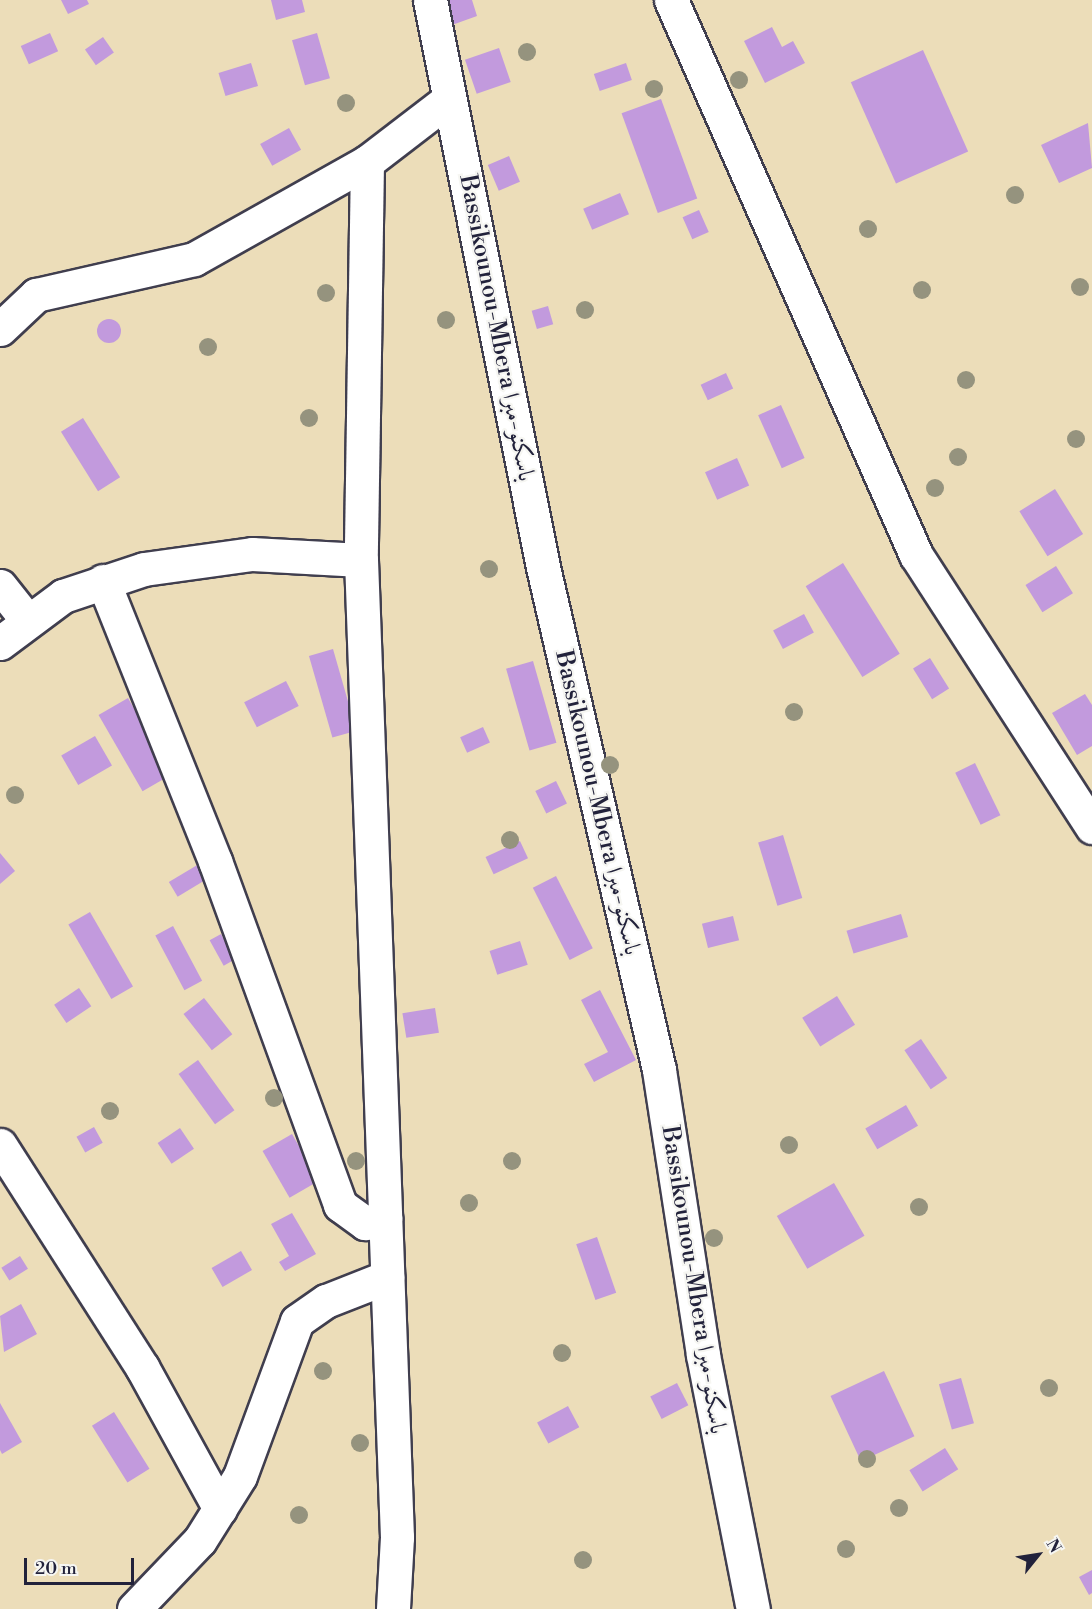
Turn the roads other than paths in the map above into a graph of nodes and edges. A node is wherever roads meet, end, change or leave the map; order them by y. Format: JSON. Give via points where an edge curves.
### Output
{"nodes":[{"id":1,"x":430,"y":0,"type":"edge"},
{"id":2,"x":675,"y":1,"type":"edge"},
{"id":3,"x":449,"y":99,"type":"junction"},
{"id":4,"x":367,"y":162,"type":"junction"},
{"id":5,"x":0,"y":329,"type":"edge"},
{"id":6,"x":361,"y":560,"type":"junction"},
{"id":7,"x":103,"y":581,"type":"junction"},
{"id":8,"x":0,"y":586,"type":"edge"},
{"id":9,"x":27,"y":620,"type":"junction"},
{"id":10,"x":0,"y":642,"type":"edge"},
{"id":11,"x":1092,"y":827,"type":"edge"},
{"id":12,"x":0,"y":1145,"type":"edge"},
{"id":13,"x":385,"y":1218,"type":"junction"},
{"id":14,"x":387,"y":1277,"type":"junction"},
{"id":15,"x":220,"y":1509,"type":"junction"},
{"id":16,"x":134,"y":1609,"type":"edge"},
{"id":17,"x":393,"y":1609,"type":"edge"},
{"id":18,"x":753,"y":1609,"type":"edge"}],
"edges":[{"from":1,"to":3,"type":"street","name":"Bassikounou-Mbera باسكنو-مبرا"},
{"from":2,"to":11,"type":"street","via":[[916,555]]},
{"from":3,"to":4,"type":"street"},
{"from":3,"to":18,"type":"street","name":"Bassikounou-Mbera باسكنو-مبرا","via":[[543,567],[658,1070],[703,1355]]},
{"from":4,"to":5,"type":"street","via":[[195,259],[36,295]]},
{"from":4,"to":6,"type":"street"},
{"from":6,"to":7,"type":"street","via":[[252,554],[197,558]]},
{"from":6,"to":13,"type":"street"},
{"from":7,"to":9,"type":"street","via":[[63,596]]},
{"from":7,"to":13,"type":"street","via":[[215,861],[340,1205],[365,1222]]},
{"from":8,"to":9,"type":"street"},
{"from":9,"to":10,"type":"street"},
{"from":12,"to":15,"type":"street","via":[[142,1367]]},
{"from":13,"to":14,"type":"street"},
{"from":14,"to":15,"type":"street","via":[[326,1301],[297,1321],[256,1443]]},
{"from":14,"to":17,"type":"street","via":[[397,1537]]},
{"from":15,"to":16,"type":"street","via":[[176,1568]]}]}
